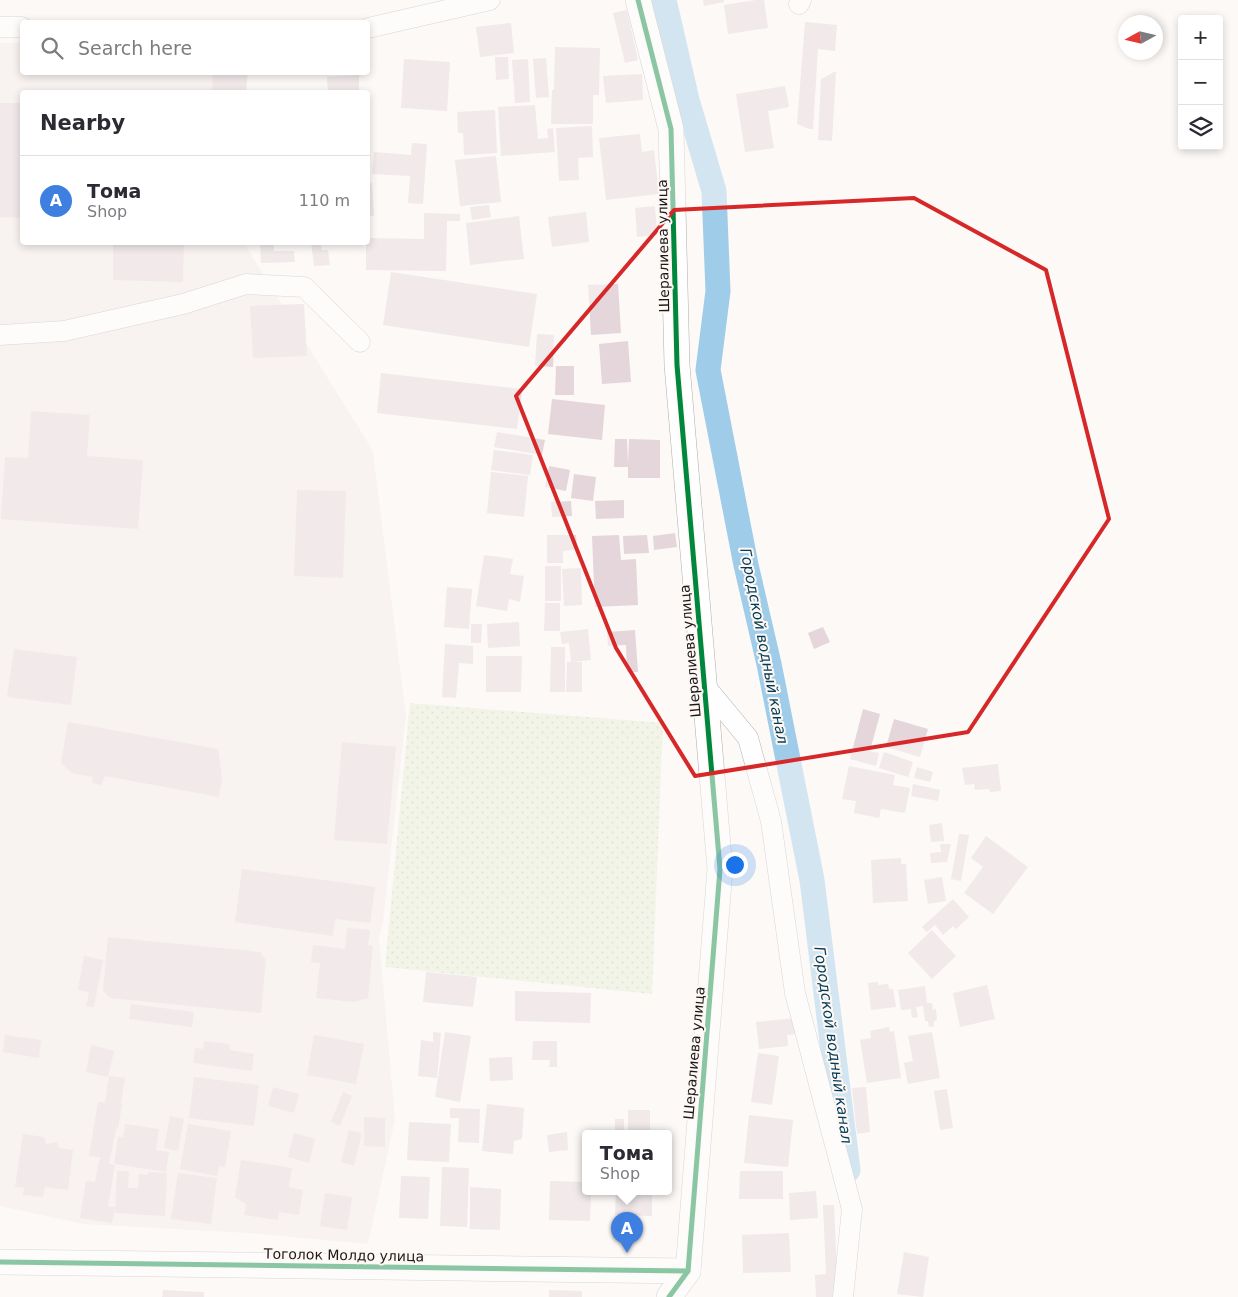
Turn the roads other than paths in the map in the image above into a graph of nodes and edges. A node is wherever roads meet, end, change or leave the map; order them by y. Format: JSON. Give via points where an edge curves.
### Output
{"nodes":[{"id":1,"x":490,"y":0,"type":"edge"},
{"id":2,"x":638,"y":0,"type":"edge"},
{"id":3,"x":0,"y":27,"type":"edge"},
{"id":4,"x":20,"y":27,"type":"edge"},
{"id":5,"x":370,"y":28,"type":"edge"},
{"id":6,"x":0,"y":335,"type":"edge"},
{"id":7,"x":360,"y":342,"type":"dead end"},
{"id":8,"x":704,"y":685,"type":"junction"},
{"id":9,"x":0,"y":1262,"type":"edge"},
{"id":10,"x":688,"y":1271,"type":"junction"},
{"id":11,"x":669,"y":1297,"type":"edge"},
{"id":12,"x":843,"y":1297,"type":"edge"}],
"edges":[{"from":1,"to":5,"type":"street"},
{"from":2,"to":8,"type":"street","name":"Шералиева улица","via":[[671,129],[677,366]]},
{"from":3,"to":4,"type":"street"},
{"from":6,"to":7,"type":"street","via":[[64,331],[183,304],[246,284],[304,287]]},
{"from":8,"to":10,"type":"street","name":"Шералиева улица","via":[[720,869]]},
{"from":8,"to":12,"type":"street","via":[[748,738],[771,821],[796,993],[852,1208]]},
{"from":9,"to":10,"type":"street","name":"Тоголок Молдо улица"},
{"from":10,"to":11,"type":"street"}]}
